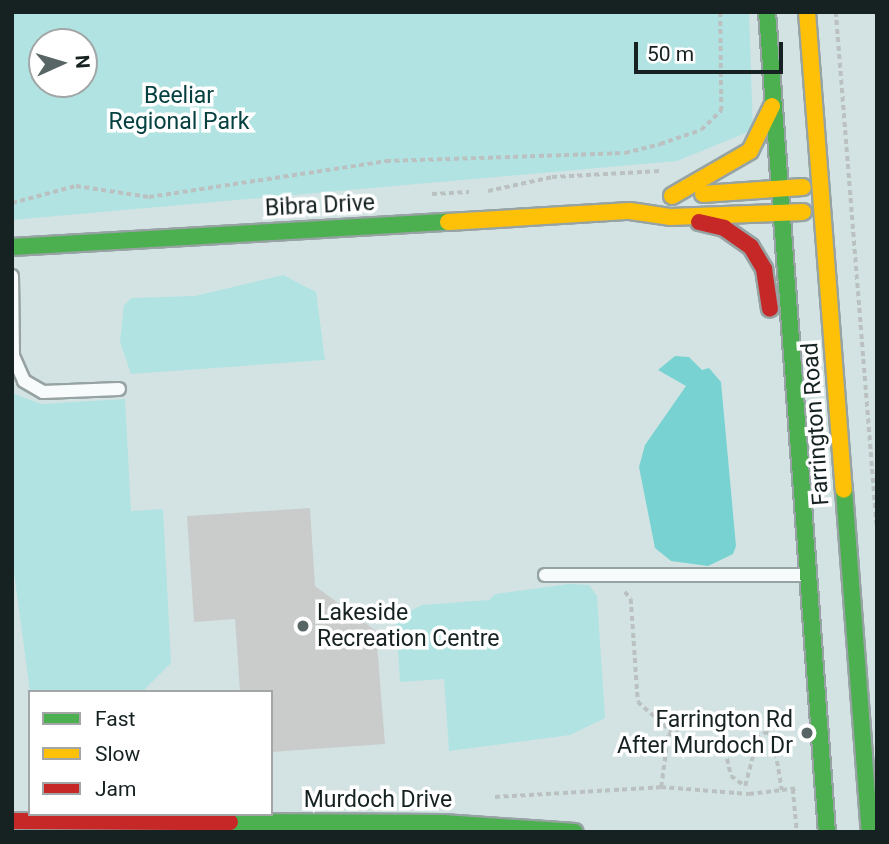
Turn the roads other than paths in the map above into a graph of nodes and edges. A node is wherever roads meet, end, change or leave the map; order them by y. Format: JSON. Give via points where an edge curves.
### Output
{"nodes":[{"id":1,"x":767,"y":12,"type":"edge"},
{"id":2,"x":807,"y":12,"type":"edge"},
{"id":3,"x":773,"y":104,"type":"junction"},
{"id":4,"x":821,"y":185,"type":"junction"},
{"id":5,"x":780,"y":189,"type":"junction"},
{"id":6,"x":672,"y":196,"type":"junction"},
{"id":7,"x":823,"y":210,"type":"junction"},
{"id":8,"x":630,"y":211,"type":"junction"},
{"id":9,"x":782,"y":213,"type":"junction"},
{"id":10,"x":670,"y":217,"type":"junction"},
{"id":11,"x":12,"y":247,"type":"edge"},
{"id":12,"x":12,"y":276,"type":"edge"},
{"id":13,"x":119,"y":389,"type":"dead end"},
{"id":14,"x":803,"y":497,"type":"junction"},
{"id":15,"x":545,"y":575,"type":"dead end"},
{"id":16,"x":809,"y":575,"type":"junction"},
{"id":17,"x":850,"y":580,"type":"junction"},
{"id":18,"x":820,"y":733,"type":"junction"},
{"id":19,"x":12,"y":821,"type":"edge"},
{"id":20,"x":575,"y":832,"type":"edge"},
{"id":21,"x":827,"y":832,"type":"edge"},
{"id":22,"x":870,"y":832,"type":"edge"}],
"edges":[{"from":1,"to":3,"type":"main road","name":"Farrington Road"},
{"from":2,"to":4,"type":"main road","name":"Farrington Road"},
{"from":3,"to":5,"type":"main road","name":"Farrington Road"},
{"from":3,"to":6,"type":"main road","via":[[750,151],[700,175]]},
{"from":4,"to":5,"type":"main road","name":"Bibra Drive"},
{"from":4,"to":7,"type":"main road","name":"Farrington Road"},
{"from":5,"to":6,"type":"main road","name":"Bibra Drive"},
{"from":5,"to":9,"type":"main road","name":"Farrington Road"},
{"from":6,"to":8,"type":"main road","name":"Bibra Drive"},
{"from":7,"to":9,"type":"main road","name":"Bibra Drive"},
{"from":7,"to":17,"type":"main road","name":"Farrington Road"},
{"from":8,"to":10,"type":"main road","name":"Bibra Drive"},
{"from":8,"to":11,"type":"main road","name":"Bibra Drive"},
{"from":9,"to":10,"type":"main road","name":"Bibra Drive"},
{"from":9,"to":14,"type":"main road","name":"Farrington Road"},
{"from":10,"to":14,"type":"main road","via":[[724,228],[751,247],[764,269],[784,419]]},
{"from":12,"to":13,"type":"lane","via":[[13,356],[24,380],[43,392]]},
{"from":14,"to":16,"type":"main road","name":"Farrington Road"},
{"from":15,"to":16,"type":"lane"},
{"from":16,"to":18,"type":"main road","name":"Farrington Road"},
{"from":17,"to":18,"type":"main road","via":[[837,571],[829,579],[834,706]]},
{"from":17,"to":22,"type":"main road","name":"Farrington Road"},
{"from":18,"to":21,"type":"main road","name":"Farrington Road"},
{"from":19,"to":20,"type":"main road","name":"Murdoch Drive","via":[[443,823]]}]}
